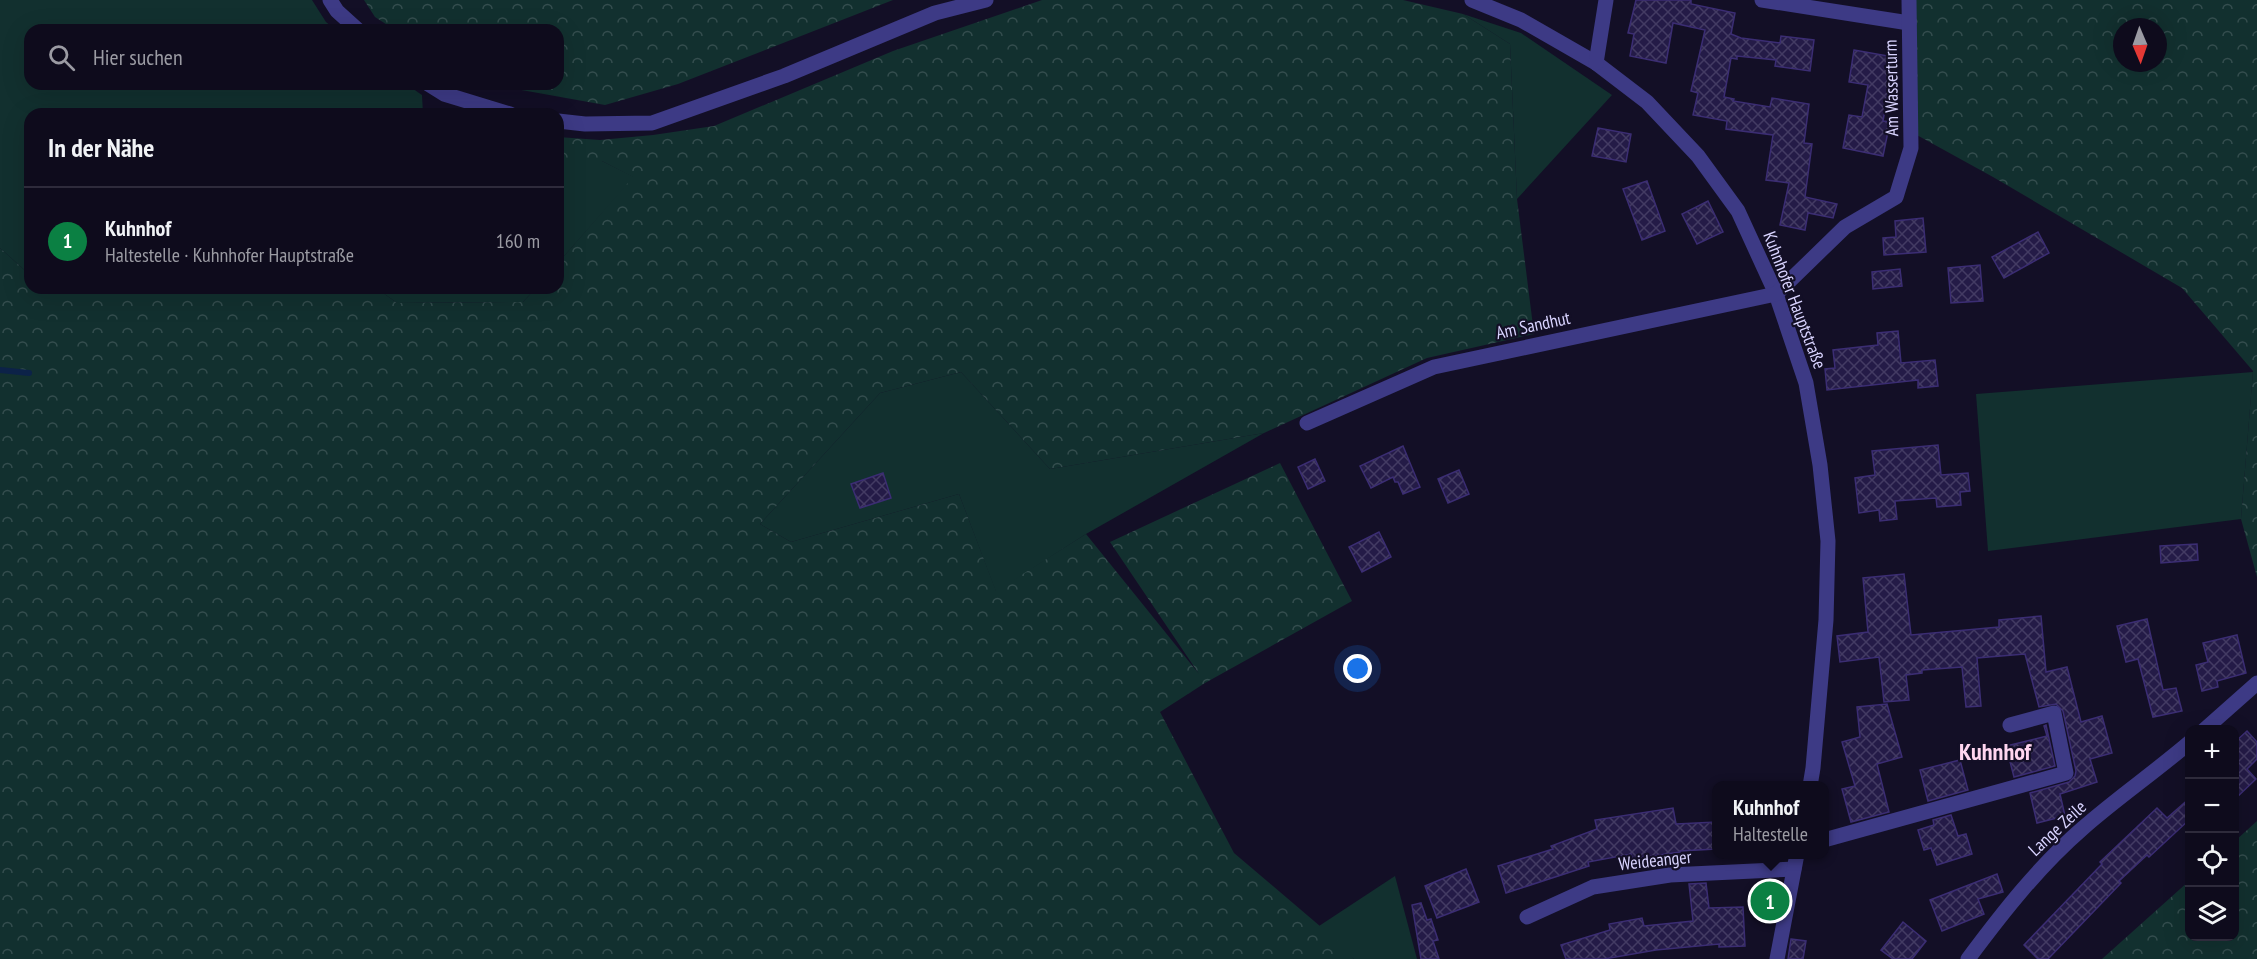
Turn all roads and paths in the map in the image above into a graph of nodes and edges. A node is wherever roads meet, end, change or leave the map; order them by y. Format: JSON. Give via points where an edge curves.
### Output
{"nodes":[{"id":1,"x":330,"y":0,"type":"edge"},
{"id":2,"x":986,"y":0,"type":"edge"},
{"id":3,"x":1472,"y":0,"type":"edge"},
{"id":4,"x":1606,"y":0,"type":"edge"},
{"id":5,"x":1762,"y":0,"type":"edge"},
{"id":6,"x":1909,"y":0,"type":"edge"},
{"id":7,"x":1909,"y":23,"type":"junction"},
{"id":8,"x":351,"y":24,"type":"edge"},
{"id":9,"x":1596,"y":63,"type":"junction"},
{"id":10,"x":438,"y":90,"type":"edge"},
{"id":11,"x":490,"y":108,"type":"edge"},
{"id":12,"x":564,"y":122,"type":"edge"},
{"id":13,"x":1776,"y":294,"type":"junction"},
{"id":14,"x":1307,"y":423,"type":"dead end"},
{"id":15,"x":2257,"y":683,"type":"edge"},
{"id":16,"x":2010,"y":725,"type":"dead end"},
{"id":17,"x":2209,"y":725,"type":"edge"},
{"id":18,"x":2185,"y":746,"type":"edge"},
{"id":19,"x":1811,"y":781,"type":"edge"},
{"id":20,"x":1829,"y":839,"type":"edge"},
{"id":21,"x":1795,"y":862,"type":"edge"},
{"id":22,"x":1527,"y":917,"type":"dead end"},
{"id":23,"x":1777,"y":959,"type":"edge"},
{"id":24,"x":1968,"y":959,"type":"edge"}],
"edges":[{"from":1,"to":8,"type":"street"},
{"from":2,"to":12,"type":"street","via":[[935,13],[784,76],[652,123]]},
{"from":3,"to":9,"type":"street","name":"Kuhnhofer Hauptstraße","via":[[1521,20]]},
{"from":4,"to":9,"type":"street"},
{"from":5,"to":7,"type":"street"},
{"from":6,"to":7,"type":"street","name":"Am Wasserturm"},
{"from":7,"to":13,"type":"street","name":"Am Wasserturm","via":[[1911,148],[1896,197],[1845,227]]},
{"from":9,"to":13,"type":"street","name":"Kuhnhofer Hauptstraße","via":[[1647,102],[1698,156],[1738,211]]},
{"from":10,"to":11,"type":"street"},
{"from":13,"to":14,"type":"street","name":"Am Sandhut","via":[[1434,367]]},
{"from":13,"to":19,"type":"street","name":"Kuhnhofer Hauptstraße","via":[[1806,383],[1828,541],[1826,620]]},
{"from":15,"to":17,"type":"street"},
{"from":16,"to":20,"type":"street","via":[[2054,713],[2066,773]]},
{"from":18,"to":24,"type":"street","name":"Lange Zeile","via":[[2082,828],[2026,884]]},
{"from":21,"to":22,"type":"street","name":"Weideanger","via":[[1593,887]]},
{"from":21,"to":23,"type":"street"}]}
